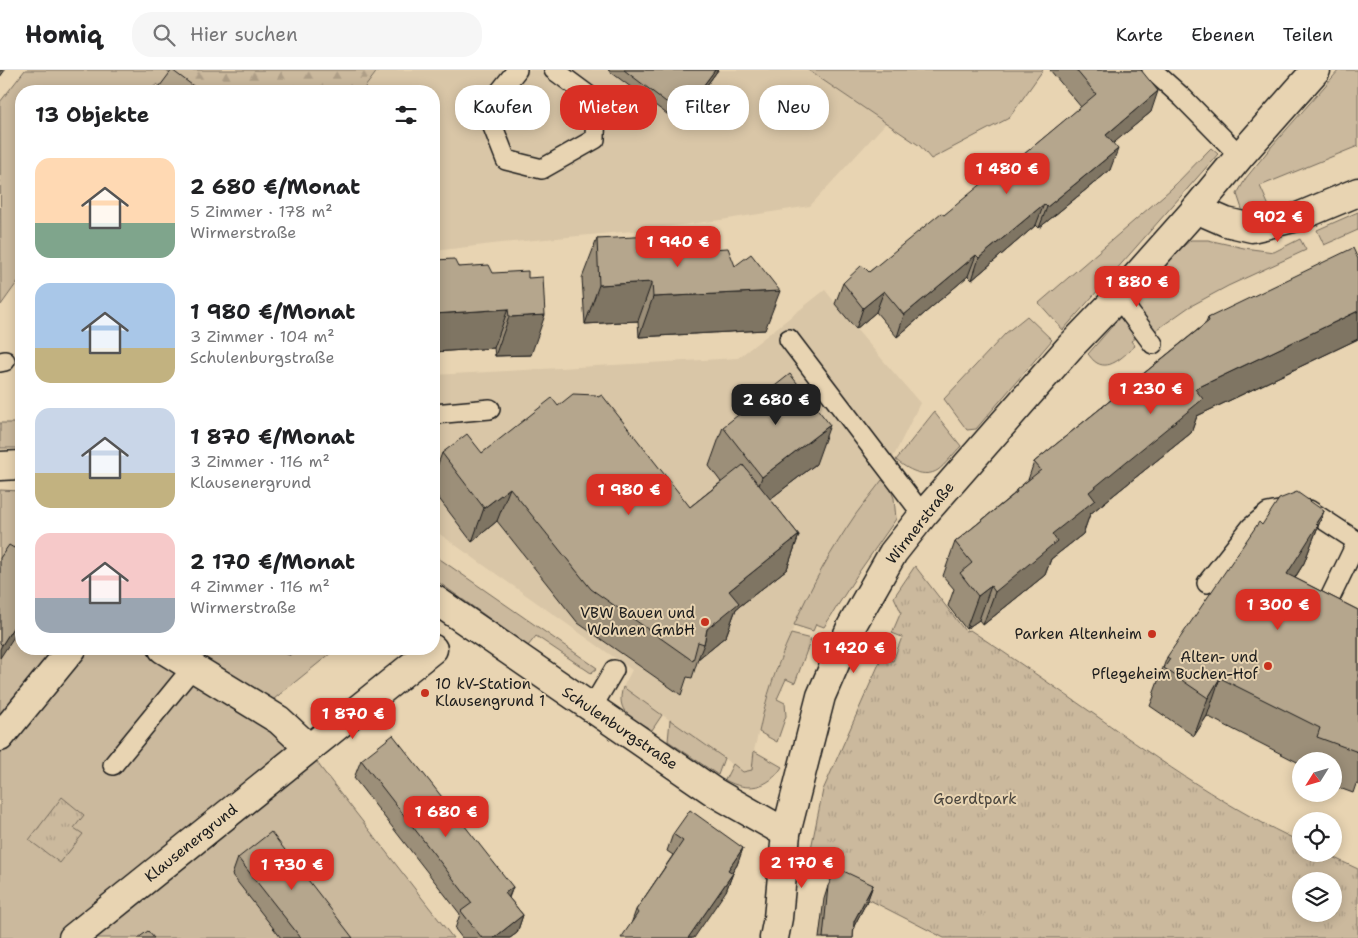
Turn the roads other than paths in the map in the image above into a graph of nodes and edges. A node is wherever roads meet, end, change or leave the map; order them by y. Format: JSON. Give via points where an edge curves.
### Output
{"nodes":[{"id":1,"x":517,"y":70,"type":"edge"},
{"id":2,"x":554,"y":70,"type":"edge"},
{"id":3,"x":1152,"y":70,"type":"edge"},
{"id":4,"x":1316,"y":70,"type":"edge"},
{"id":5,"x":1240,"y":156,"type":"junction"},
{"id":6,"x":1358,"y":192,"type":"edge"},
{"id":7,"x":1196,"y":208,"type":"junction"},
{"id":8,"x":1118,"y":297,"type":"junction"},
{"id":9,"x":789,"y":339,"type":"dead end"},
{"id":10,"x":1153,"y":344,"type":"dead end"},
{"id":11,"x":490,"y":409,"type":"dead end"},
{"id":12,"x":440,"y":413,"type":"edge"},
{"id":13,"x":0,"y":466,"type":"edge"},
{"id":14,"x":15,"y":466,"type":"edge"},
{"id":15,"x":924,"y":515,"type":"junction"},
{"id":16,"x":1358,"y":542,"type":"edge"},
{"id":17,"x":1207,"y":583,"type":"dead end"},
{"id":18,"x":440,"y":603,"type":"edge"},
{"id":19,"x":1327,"y":604,"type":"edge"},
{"id":20,"x":466,"y":622,"type":"junction"},
{"id":21,"x":440,"y":642,"type":"edge"},
{"id":22,"x":67,"y":655,"type":"edge"},
{"id":23,"x":173,"y":655,"type":"edge"},
{"id":24,"x":424,"y":655,"type":"edge"},
{"id":25,"x":193,"y":667,"type":"junction"},
{"id":26,"x":614,"y":670,"type":"dead end"},
{"id":27,"x":591,"y":709,"type":"junction"},
{"id":28,"x":0,"y":738,"type":"edge"},
{"id":29,"x":309,"y":748,"type":"junction"},
{"id":30,"x":113,"y":765,"type":"dead end"},
{"id":31,"x":786,"y":833,"type":"junction"},
{"id":32,"x":73,"y":938,"type":"edge"},
{"id":33,"x":774,"y":938,"type":"edge"}],
"edges":[{"from":1,"to":2,"type":"lane","via":[[486,109],[506,160],[542,169],[595,139],[596,102]]},
{"from":3,"to":5,"type":"lane"},
{"from":4,"to":5,"type":"street","name":"Wirmerstraße"},
{"from":5,"to":7,"type":"street","name":"Wirmerstraße"},
{"from":6,"to":7,"type":"street","via":[[1298,216],[1252,228],[1226,222]]},
{"from":7,"to":8,"type":"street","name":"Wirmerstraße"},
{"from":8,"to":10,"type":"lane"},
{"from":8,"to":15,"type":"street","name":"Wirmerstraße","via":[[1069,348]]},
{"from":9,"to":15,"type":"lane"},
{"from":11,"to":12,"type":"lane"},
{"from":13,"to":14,"type":"street"},
{"from":15,"to":31,"type":"street","name":"Wirmerstraße","via":[[893,553],[851,627],[821,696]]},
{"from":16,"to":17,"type":"lane","via":[[1309,510],[1268,513],[1251,527]]},
{"from":16,"to":19,"type":"lane"},
{"from":18,"to":20,"type":"street","name":"Schulenburgstraße"},
{"from":20,"to":21,"type":"street","name":"Klausenergrund"},
{"from":20,"to":27,"type":"street","name":"Schulenburgstraße"},
{"from":22,"to":28,"type":"street"},
{"from":23,"to":25,"type":"street"},
{"from":24,"to":29,"type":"street","name":"Klausenergrund"},
{"from":25,"to":29,"type":"street","via":[[279,720]]},
{"from":25,"to":30,"type":"lane"},
{"from":26,"to":27,"type":"lane"},
{"from":27,"to":31,"type":"street","name":"Schulenburgstraße","via":[[714,792]]},
{"from":29,"to":32,"type":"street","name":"Klausenergrund"},
{"from":31,"to":33,"type":"street","name":"Wirmerstraße"}]}
